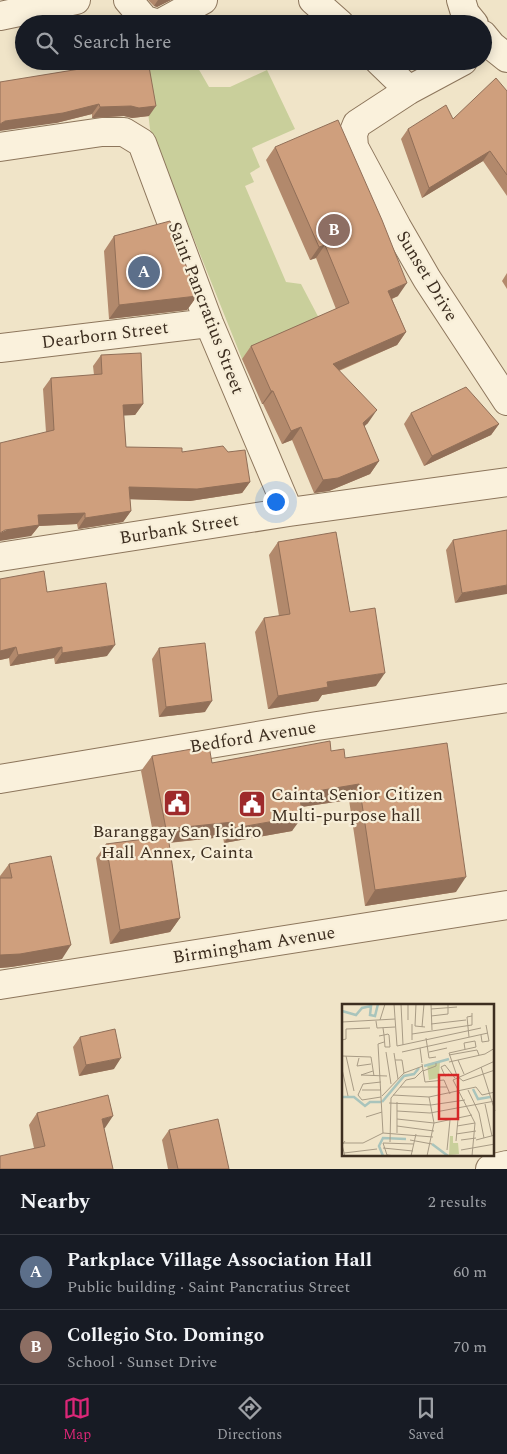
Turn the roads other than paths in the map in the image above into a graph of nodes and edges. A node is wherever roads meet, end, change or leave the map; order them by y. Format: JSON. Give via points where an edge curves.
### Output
{"nodes":[{"id":1,"x":76,"y":0,"type":"edge"},
{"id":2,"x":128,"y":0,"type":"edge"},
{"id":3,"x":203,"y":0,"type":"edge"},
{"id":4,"x":313,"y":0,"type":"edge"},
{"id":5,"x":461,"y":0,"type":"edge"},
{"id":6,"x":141,"y":15,"type":"edge"},
{"id":7,"x":176,"y":15,"type":"edge"},
{"id":8,"x":330,"y":15,"type":"edge"},
{"id":9,"x":467,"y":15,"type":"edge"},
{"id":10,"x":0,"y":16,"type":"edge"},
{"id":11,"x":388,"y":70,"type":"edge"},
{"id":12,"x":446,"y":70,"type":"edge"},
{"id":13,"x":409,"y":90,"type":"junction"},
{"id":14,"x":0,"y":147,"type":"edge"},
{"id":15,"x":209,"y":323,"type":"junction"},
{"id":16,"x":0,"y":348,"type":"edge"},
{"id":17,"x":507,"y":401,"type":"edge"},
{"id":18,"x":507,"y":482,"type":"edge"},
{"id":19,"x":289,"y":512,"type":"junction"},
{"id":20,"x":0,"y":557,"type":"edge"},
{"id":21,"x":507,"y":698,"type":"edge"},
{"id":22,"x":0,"y":779,"type":"edge"},
{"id":23,"x":507,"y":905,"type":"edge"},
{"id":24,"x":0,"y":985,"type":"edge"},
{"id":25,"x":507,"y":1165,"type":"edge"},
{"id":26,"x":490,"y":1169,"type":"edge"}],
"edges":[{"from":1,"to":10,"type":"street"},
{"from":2,"to":6,"type":"street"},
{"from":3,"to":7,"type":"street"},
{"from":4,"to":8,"type":"street"},
{"from":5,"to":9,"type":"street"},
{"from":11,"to":13,"type":"street"},
{"from":12,"to":13,"type":"street"},
{"from":13,"to":17,"type":"street","name":"Sunset Drive","via":[[357,124],[353,134],[354,147],[426,279]]},
{"from":14,"to":15,"type":"street","name":"Saint Pancratius Street","via":[[102,132],[124,132],[142,143]]},
{"from":15,"to":16,"type":"street","name":"Dearborn Street"},
{"from":15,"to":19,"type":"street","name":"Saint Pancratius Street"},
{"from":18,"to":19,"type":"street","name":"Burbank Street"},
{"from":19,"to":20,"type":"street","name":"Burbank Street"},
{"from":21,"to":22,"type":"street","name":"Bedford Avenue"},
{"from":23,"to":24,"type":"street","name":"Birmingham Avenue"},
{"from":25,"to":26,"type":"street"}]}
